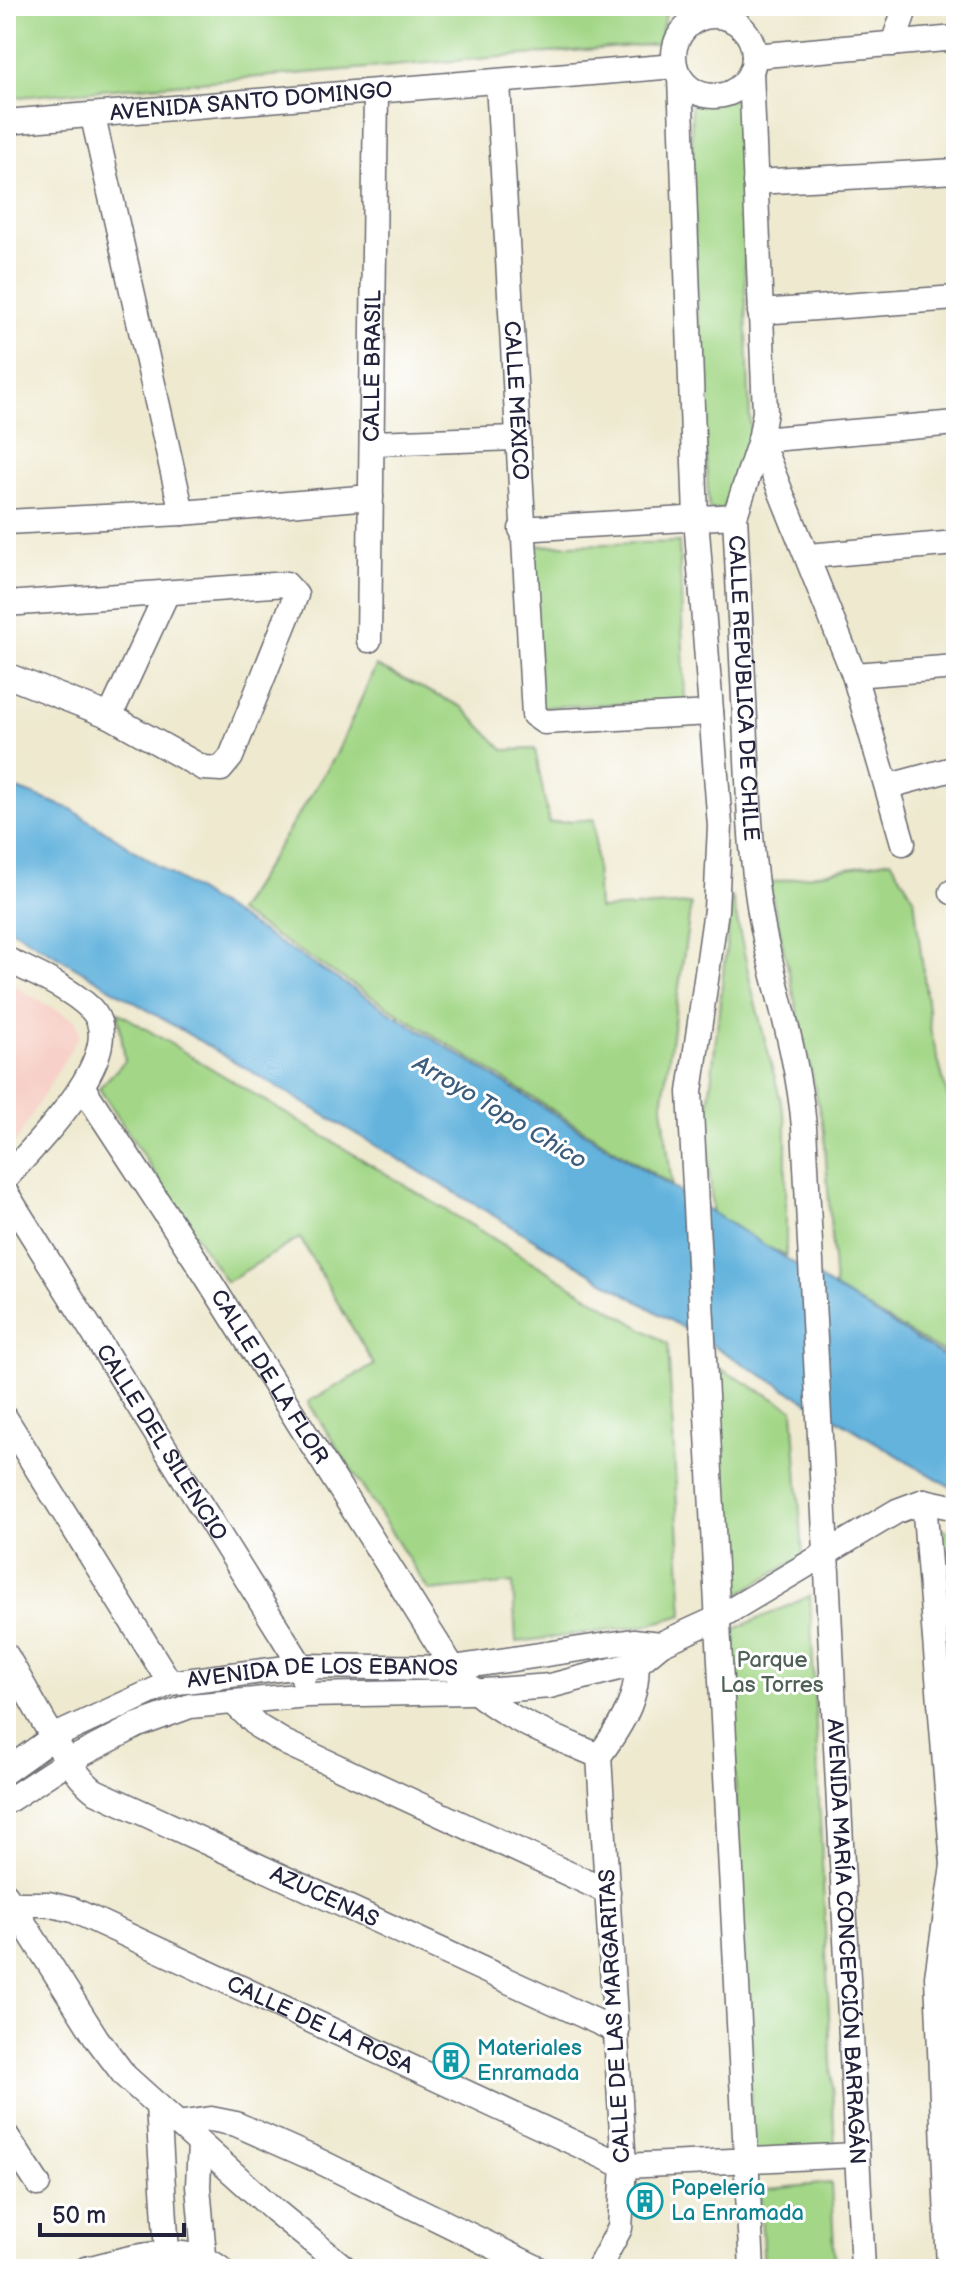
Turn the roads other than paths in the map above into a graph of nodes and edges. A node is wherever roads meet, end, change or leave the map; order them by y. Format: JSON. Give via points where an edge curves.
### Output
{"nodes":[{"id":1,"x":746,"y":6,"type":"edge"},
{"id":2,"x":906,"y":6,"type":"edge"},
{"id":3,"x":693,"y":15,"type":"edge"},
{"id":4,"x":956,"y":38,"type":"edge"},
{"id":5,"x":893,"y":44,"type":"junction"},
{"id":6,"x":752,"y":57,"type":"junction"},
{"id":7,"x":678,"y":72,"type":"junction"},
{"id":8,"x":498,"y":83,"type":"junction"},
{"id":9,"x":376,"y":93,"type":"junction"},
{"id":10,"x":93,"y":117,"type":"junction"},
{"id":11,"x":6,"y":122,"type":"edge"},
{"id":12,"x":956,"y":171,"type":"edge"},
{"id":13,"x":755,"y":182,"type":"junction"},
{"id":14,"x":956,"y":298,"type":"edge"},
{"id":15,"x":760,"y":312,"type":"junction"},
{"id":16,"x":956,"y":423,"type":"edge"},
{"id":17,"x":516,"y":438,"type":"junction"},
{"id":18,"x":760,"y":440,"type":"junction"},
{"id":19,"x":373,"y":443,"type":"junction"},
{"id":20,"x":371,"y":497,"type":"junction"},
{"id":21,"x":182,"y":513,"type":"junction"},
{"id":22,"x":735,"y":516,"type":"junction"},
{"id":23,"x":696,"y":518,"type":"junction"},
{"id":24,"x":6,"y":522,"type":"edge"},
{"id":25,"x":521,"y":529,"type":"junction"},
{"id":26,"x":956,"y":543,"type":"edge"},
{"id":27,"x":808,"y":556,"type":"junction"},
{"id":28,"x":167,"y":593,"type":"junction"},
{"id":29,"x":6,"y":604,"type":"edge"},
{"id":30,"x":369,"y":640,"type":"dead end"},
{"id":31,"x":956,"y":667,"type":"edge"},
{"id":32,"x":6,"y":675,"type":"edge"},
{"id":33,"x":854,"y":675,"type":"junction"},
{"id":34,"x":711,"y":713,"type":"junction"},
{"id":35,"x":110,"y":716,"type":"junction"},
{"id":36,"x":956,"y":768,"type":"edge"},
{"id":37,"x":889,"y":786,"type":"junction"},
{"id":38,"x":903,"y":843,"type":"dead end"},
{"id":39,"x":6,"y":959,"type":"edge"},
{"id":40,"x":82,"y":1086,"type":"junction"},
{"id":41,"x":6,"y":1178,"type":"edge"},
{"id":42,"x":6,"y":1193,"type":"edge"},
{"id":43,"x":6,"y":1419,"type":"edge"},
{"id":44,"x":820,"y":1423,"type":"joint"},
{"id":45,"x":924,"y":1501,"type":"junction"},
{"id":46,"x":956,"y":1508,"type":"edge"},
{"id":47,"x":826,"y":1555,"type":"junction"},
{"id":48,"x":718,"y":1618,"type":"junction"},
{"id":49,"x":635,"y":1652,"type":"junction"},
{"id":50,"x":6,"y":1655,"type":"edge"},
{"id":51,"x":301,"y":1666,"type":"junction"},
{"id":52,"x":453,"y":1668,"type":"junction"},
{"id":53,"x":170,"y":1683,"type":"junction"},
{"id":54,"x":471,"y":1692,"type":"junction"},
{"id":55,"x":307,"y":1695,"type":"junction"},
{"id":56,"x":233,"y":1702,"type":"junction"},
{"id":57,"x":55,"y":1736,"type":"junction"},
{"id":58,"x":599,"y":1756,"type":"junction"},
{"id":59,"x":67,"y":1762,"type":"junction"},
{"id":60,"x":6,"y":1771,"type":"edge"},
{"id":61,"x":6,"y":1802,"type":"edge"},
{"id":62,"x":954,"y":1863,"type":"edge"},
{"id":63,"x":608,"y":1892,"type":"junction"},
{"id":64,"x":9,"y":1900,"type":"edge"},
{"id":65,"x":951,"y":1922,"type":"edge"},
{"id":66,"x":617,"y":2031,"type":"junction"},
{"id":67,"x":158,"y":2106,"type":"junction"},
{"id":68,"x":177,"y":2124,"type":"junction"},
{"id":69,"x":6,"y":2135,"type":"edge"},
{"id":70,"x":200,"y":2144,"type":"junction"},
{"id":71,"x":857,"y":2155,"type":"junction"},
{"id":72,"x":748,"y":2163,"type":"junction"},
{"id":73,"x":624,"y":2166,"type":"junction"},
{"id":74,"x":38,"y":2184,"type":"dead end"},
{"id":75,"x":163,"y":2186,"type":"junction"},
{"id":76,"x":198,"y":2186,"type":"junction"},
{"id":77,"x":167,"y":2253,"type":"junction"},
{"id":78,"x":212,"y":2262,"type":"edge"},
{"id":79,"x":95,"y":2268,"type":"edge"},
{"id":80,"x":346,"y":2269,"type":"edge"},
{"id":81,"x":539,"y":2269,"type":"edge"},
{"id":82,"x":598,"y":2269,"type":"edge"},
{"id":83,"x":752,"y":2269,"type":"edge"},
{"id":84,"x":863,"y":2269,"type":"edge"},
{"id":85,"x":949,"y":2269,"type":"edge"}],
"edges":[{"from":1,"to":6,"type":"street","name":"CALLE REPÚBLICA DE CHILE"},
{"from":2,"to":5,"type":"street"},
{"from":3,"to":6,"type":"street","via":[[740,26]]},
{"from":3,"to":7,"type":"street","via":[[676,43]]},
{"from":4,"to":5,"type":"street"},
{"from":5,"to":6,"type":"street"},
{"from":6,"to":7,"type":"street","via":[[745,82],[724,95],[698,92]]},
{"from":6,"to":13,"type":"street","name":"CALLE REPÚBLICA DE CHILE"},
{"from":7,"to":8,"type":"street","name":"AVENIDA SANTO DOMINGO"},
{"from":7,"to":23,"type":"street","name":"CALLE REPÚBLICA DE CHILE"},
{"from":8,"to":9,"type":"street","name":"AVENIDA SANTO DOMINGO"},
{"from":8,"to":17,"type":"street","name":"CALLE MÉXICO"},
{"from":9,"to":10,"type":"street","name":"AVENIDA SANTO DOMINGO"},
{"from":9,"to":19,"type":"street","name":"CALLE BRASIL"},
{"from":10,"to":11,"type":"street","name":"AVENIDA SANTO DOMINGO"},
{"from":10,"to":21,"type":"street"},
{"from":12,"to":13,"type":"street"},
{"from":13,"to":15,"type":"street","name":"CALLE REPÚBLICA DE CHILE"},
{"from":14,"to":15,"type":"street"},
{"from":15,"to":18,"type":"street","name":"CALLE REPÚBLICA DE CHILE","via":[[765,378]]},
{"from":16,"to":18,"type":"street"},
{"from":17,"to":19,"type":"street"},
{"from":17,"to":25,"type":"street","name":"CALLE MÉXICO"},
{"from":18,"to":22,"type":"street","name":"CALLE REPÚBLICA DE CHILE"},
{"from":18,"to":27,"type":"street"},
{"from":19,"to":20,"type":"street","name":"CALLE BRASIL"},
{"from":20,"to":21,"type":"street"},
{"from":20,"to":30,"type":"street","name":"CALLE BRASIL"},
{"from":21,"to":24,"type":"street"},
{"from":22,"to":23,"type":"street"},
{"from":22,"to":44,"type":"street","name":"CALLE REPÚBLICA DE CHILE","via":[[753,866],[800,1085]]},
{"from":23,"to":25,"type":"street"},
{"from":23,"to":34,"type":"street","name":"CALLE REPÚBLICA DE CHILE"},
{"from":25,"to":34,"type":"street","name":"CALLE MÉXICO","via":[[535,718],[544,722]]},
{"from":26,"to":27,"type":"street"},
{"from":27,"to":33,"type":"street"},
{"from":28,"to":29,"type":"street"},
{"from":28,"to":35,"type":"street"},
{"from":28,"to":35,"type":"street","via":[[286,584],[296,595],[231,757],[221,769],[203,768]]},
{"from":31,"to":33,"type":"street"},
{"from":32,"to":35,"type":"street"},
{"from":33,"to":37,"type":"street"},
{"from":34,"to":48,"type":"street","name":"CALLE REPÚBLICA DE CHILE","via":[[720,860],[692,1066]]},
{"from":36,"to":37,"type":"street"},
{"from":37,"to":38,"type":"street"},
{"from":39,"to":40,"type":"street","via":[[91,1009],[103,1039],[99,1058]]},
{"from":40,"to":41,"type":"street"},
{"from":40,"to":52,"type":"street","name":"CALLE DE LA FLOR"},
{"from":42,"to":51,"type":"street","name":"CALLE DEL SILENCIO"},
{"from":43,"to":53,"type":"street"},
{"from":44,"to":47,"type":"street","name":"AVENIDA MARÍA CONCEPCIÓN BARRAGÁN"},
{"from":45,"to":46,"type":"street"},
{"from":45,"to":47,"type":"street","via":[[897,1511]]},
{"from":45,"to":62,"type":"street"},
{"from":47,"to":48,"type":"street"},
{"from":47,"to":71,"type":"street","name":"AVENIDA MARÍA CONCEPCIÓN BARRAGÁN"},
{"from":48,"to":49,"type":"street"},
{"from":48,"to":72,"type":"street"},
{"from":49,"to":52,"type":"street","name":"AVENIDA DE LOS EBANOS"},
{"from":49,"to":54,"type":"street","via":[[550,1686]]},
{"from":49,"to":58,"type":"street","via":[[634,1699]]},
{"from":50,"to":57,"type":"street","name":"AZUCENAS"},
{"from":51,"to":52,"type":"street","name":"AVENIDA DE LOS EBANOS"},
{"from":51,"to":53,"type":"street","name":"AVENIDA DE LOS EBANOS"},
{"from":51,"to":55,"type":"street","name":"CALLE DEL SILENCIO"},
{"from":52,"to":54,"type":"street"},
{"from":53,"to":57,"type":"street","name":"AVENIDA DE LOS EBANOS"},
{"from":54,"to":55,"type":"street"},
{"from":54,"to":58,"type":"street"},
{"from":55,"to":56,"type":"street"},
{"from":56,"to":59,"type":"street","via":[[190,1706],[138,1725]]},
{"from":56,"to":63,"type":"street","via":[[286,1743]]},
{"from":57,"to":59,"type":"street","name":"AZUCENAS"},
{"from":57,"to":60,"type":"street","name":"AVENIDA DE LOS EBANOS"},
{"from":58,"to":63,"type":"street","name":"CALLE DE LAS MARGARITAS"},
{"from":59,"to":61,"type":"street"},
{"from":59,"to":66,"type":"street","name":"AZUCENAS","via":[[84,1783],[114,1800]]},
{"from":62,"to":65,"type":"street"},
{"from":63,"to":66,"type":"street","name":"CALLE DE LAS MARGARITAS"},
{"from":64,"to":67,"type":"street","via":[[110,2057]]},
{"from":64,"to":73,"type":"street","name":"CALLE DE LA ROSA","via":[[73,1910]]},
{"from":65,"to":85,"type":"street","via":[[938,1956],[937,2039]]},
{"from":66,"to":73,"type":"street","name":"CALLE DE LAS MARGARITAS"},
{"from":67,"to":68,"type":"street"},
{"from":67,"to":75,"type":"street"},
{"from":68,"to":70,"type":"street"},
{"from":68,"to":81,"type":"street","via":[[211,2119],[236,2124]]},
{"from":69,"to":74,"type":"street"},
{"from":70,"to":76,"type":"street"},
{"from":70,"to":80,"type":"street"},
{"from":71,"to":72,"type":"street"},
{"from":71,"to":84,"type":"street","name":"AVENIDA MARÍA CONCEPCIÓN BARRAGÁN"},
{"from":72,"to":73,"type":"street"},
{"from":72,"to":83,"type":"street"},
{"from":73,"to":82,"type":"street","name":"CALLE DE LAS MARGARITAS","via":[[620,2228]]},
{"from":75,"to":76,"type":"street"},
{"from":75,"to":77,"type":"street"},
{"from":76,"to":78,"type":"street"},
{"from":77,"to":78,"type":"street"},
{"from":77,"to":79,"type":"street"}]}
